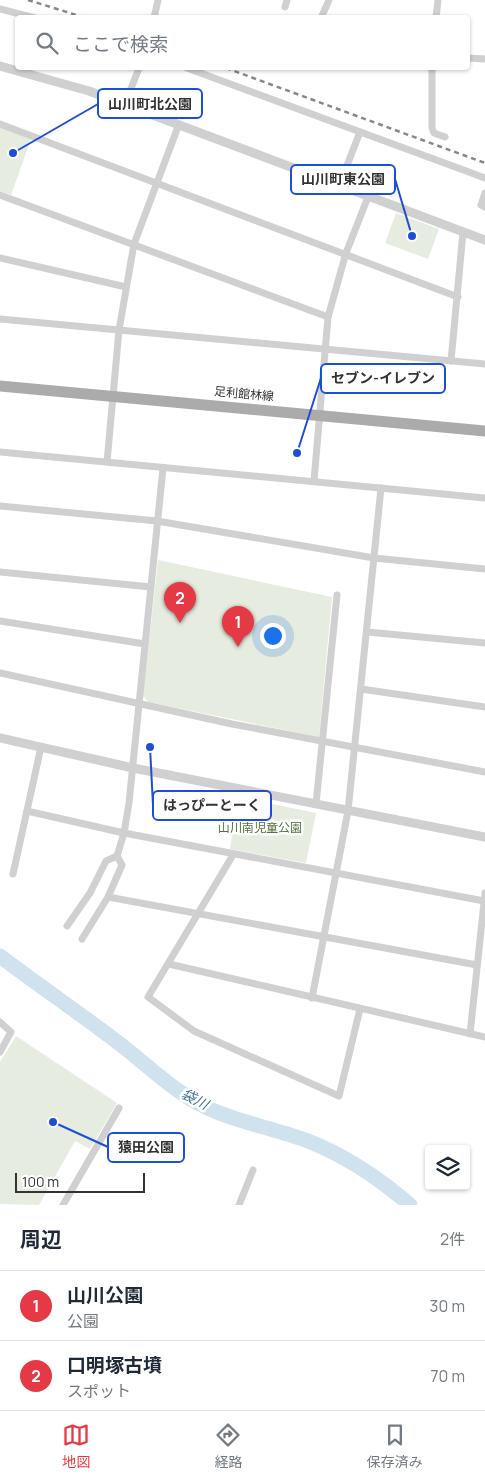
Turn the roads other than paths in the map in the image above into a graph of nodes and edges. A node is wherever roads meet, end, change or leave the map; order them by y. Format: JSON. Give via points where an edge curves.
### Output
{"nodes":[{"id":1,"x":158,"y":0,"type":"edge"},
{"id":2,"x":329,"y":0,"type":"edge"},
{"id":3,"x":438,"y":0,"type":"edge"},
{"id":4,"x":0,"y":8,"type":"edge"},
{"id":5,"x":24,"y":15,"type":"edge"},
{"id":6,"x":155,"y":15,"type":"edge"},
{"id":7,"x":322,"y":15,"type":"edge"},
{"id":8,"x":436,"y":15,"type":"edge"},
{"id":9,"x":470,"y":58,"type":"edge"},
{"id":10,"x":485,"y":59,"type":"edge"},
{"id":11,"x":0,"y":66,"type":"edge"},
{"id":12,"x":138,"y":70,"type":"edge"},
{"id":13,"x":192,"y":70,"type":"edge"},
{"id":14,"x":432,"y":70,"type":"edge"},
{"id":15,"x":124,"y":104,"type":"junction"},
{"id":16,"x":0,"y":124,"type":"edge"},
{"id":17,"x":179,"y":124,"type":"junction"},
{"id":18,"x":360,"y":132,"type":"junction"},
{"id":19,"x":445,"y":137,"type":"dead end"},
{"id":20,"x":485,"y":178,"type":"edge"},
{"id":21,"x":157,"y":182,"type":"junction"},
{"id":22,"x":339,"y":186,"type":"junction"},
{"id":23,"x":485,"y":193,"type":"edge"},
{"id":24,"x":0,"y":195,"type":"edge"},
{"id":25,"x":368,"y":197,"type":"junction"},
{"id":26,"x":485,"y":207,"type":"edge"},
{"id":27,"x":463,"y":232,"type":"junction"},
{"id":28,"x":485,"y":240,"type":"edge"},
{"id":29,"x":134,"y":244,"type":"junction"},
{"id":30,"x":346,"y":253,"type":"junction"},
{"id":31,"x":0,"y":258,"type":"edge"},
{"id":32,"x":126,"y":287,"type":"junction"},
{"id":33,"x":458,"y":297,"type":"junction"},
{"id":34,"x":328,"y":317,"type":"junction"},
{"id":35,"x":0,"y":319,"type":"edge"},
{"id":36,"x":119,"y":330,"type":"junction"},
{"id":37,"x":325,"y":349,"type":"junction"},
{"id":38,"x":451,"y":361,"type":"junction"},
{"id":39,"x":485,"y":364,"type":"edge"},
{"id":40,"x":0,"y":386,"type":"edge"},
{"id":41,"x":113,"y":396,"type":"junction"},
{"id":42,"x":320,"y":414,"type":"junction"},
{"id":43,"x":485,"y":431,"type":"edge"},
{"id":44,"x":0,"y":452,"type":"edge"},
{"id":45,"x":107,"y":462,"type":"junction"},
{"id":46,"x":163,"y":468,"type":"junction"},
{"id":47,"x":314,"y":481,"type":"junction"},
{"id":48,"x":381,"y":488,"type":"junction"},
{"id":49,"x":485,"y":498,"type":"edge"},
{"id":50,"x":0,"y":506,"type":"edge"},
{"id":51,"x":157,"y":521,"type":"junction"},
{"id":52,"x":374,"y":558,"type":"junction"},
{"id":53,"x":485,"y":569,"type":"edge"},
{"id":54,"x":0,"y":572,"type":"edge"},
{"id":55,"x":151,"y":587,"type":"junction"},
{"id":56,"x":336,"y":595,"type":"dead end"},
{"id":57,"x":0,"y":621,"type":"edge"},
{"id":58,"x":366,"y":632,"type":"junction"},
{"id":59,"x":485,"y":643,"type":"edge"},
{"id":60,"x":145,"y":644,"type":"junction"},
{"id":61,"x":0,"y":673,"type":"edge"},
{"id":62,"x":361,"y":689,"type":"junction"},
{"id":63,"x":139,"y":703,"type":"junction"},
{"id":64,"x":485,"y":707,"type":"edge"},
{"id":65,"x":0,"y":738,"type":"edge"},
{"id":66,"x":322,"y":741,"type":"junction"},
{"id":67,"x":355,"y":746,"type":"junction"},
{"id":68,"x":40,"y":747,"type":"junction"},
{"id":69,"x":133,"y":768,"type":"junction"},
{"id":70,"x":485,"y":772,"type":"edge"},
{"id":71,"x":316,"y":804,"type":"junction"},
{"id":72,"x":27,"y":811,"type":"junction"},
{"id":73,"x":348,"y":811,"type":"junction"},
{"id":74,"x":124,"y":833,"type":"junction"},
{"id":75,"x":485,"y":837,"type":"edge"},
{"id":76,"x":233,"y":855,"type":"junction"},
{"id":77,"x":117,"y":856,"type":"junction"},
{"id":78,"x":336,"y":873,"type":"junction"},
{"id":79,"x":13,"y":874,"type":"dead end"},
{"id":80,"x":108,"y":897,"type":"junction"},
{"id":81,"x":485,"y":897,"type":"edge"},
{"id":82,"x":198,"y":913,"type":"junction"},
{"id":83,"x":67,"y":926,"type":"dead end"},
{"id":84,"x":324,"y":937,"type":"junction"},
{"id":85,"x":82,"y":939,"type":"dead end"},
{"id":86,"x":168,"y":964,"type":"junction"},
{"id":87,"x":477,"y":965,"type":"junction"},
{"id":88,"x":312,"y":998,"type":"junction"},
{"id":89,"x":360,"y":1009,"type":"junction"},
{"id":90,"x":0,"y":1022,"type":"edge"},
{"id":91,"x":470,"y":1034,"type":"junction"},
{"id":92,"x":485,"y":1037,"type":"edge"},
{"id":93,"x":0,"y":1052,"type":"edge"},
{"id":94,"x":119,"y":1108,"type":"dead end"},
{"id":95,"x":252,"y":1170,"type":"dead end"},
{"id":96,"x":62,"y":1205,"type":"edge"},
{"id":97,"x":239,"y":1205,"type":"edge"}],
"edges":[{"from":1,"to":6,"type":"street"},
{"from":2,"to":7,"type":"street"},
{"from":3,"to":8,"type":"street"},
{"from":4,"to":5,"type":"street"},
{"from":9,"to":10,"type":"street"},
{"from":11,"to":15,"type":"street"},
{"from":12,"to":15,"type":"street"},
{"from":13,"to":18,"type":"street"},
{"from":14,"to":19,"type":"street","via":[[432,128]]},
{"from":15,"to":17,"type":"street"},
{"from":16,"to":21,"type":"street"},
{"from":17,"to":21,"type":"street"},
{"from":17,"to":22,"type":"street"},
{"from":18,"to":20,"type":"street"},
{"from":18,"to":22,"type":"street"},
{"from":21,"to":29,"type":"street"},
{"from":21,"to":30,"type":"street"},
{"from":22,"to":25,"type":"street"},
{"from":23,"to":26,"type":"street","via":[[481,205]]},
{"from":24,"to":29,"type":"street"},
{"from":25,"to":27,"type":"street"},
{"from":25,"to":30,"type":"street"},
{"from":27,"to":28,"type":"street"},
{"from":27,"to":33,"type":"street"},
{"from":29,"to":32,"type":"street"},
{"from":29,"to":34,"type":"street"},
{"from":30,"to":33,"type":"street"},
{"from":30,"to":34,"type":"street"},
{"from":31,"to":32,"type":"street"},
{"from":32,"to":36,"type":"street"},
{"from":33,"to":38,"type":"street"},
{"from":34,"to":37,"type":"street"},
{"from":35,"to":36,"type":"street"},
{"from":36,"to":37,"type":"street"},
{"from":36,"to":41,"type":"street"},
{"from":37,"to":38,"type":"street"},
{"from":37,"to":42,"type":"street"},
{"from":38,"to":39,"type":"street"},
{"from":40,"to":41,"type":"main road","name":"足利館林線"},
{"from":41,"to":42,"type":"main road","name":"足利館林線"},
{"from":41,"to":45,"type":"street"},
{"from":42,"to":43,"type":"main road","name":"足利館林線"},
{"from":42,"to":47,"type":"street"},
{"from":44,"to":45,"type":"street"},
{"from":45,"to":46,"type":"street"},
{"from":46,"to":47,"type":"street"},
{"from":46,"to":51,"type":"street"},
{"from":47,"to":48,"type":"street"},
{"from":48,"to":49,"type":"street"},
{"from":48,"to":52,"type":"street"},
{"from":50,"to":51,"type":"street"},
{"from":51,"to":52,"type":"street"},
{"from":51,"to":55,"type":"street"},
{"from":52,"to":53,"type":"street"},
{"from":52,"to":58,"type":"street"},
{"from":54,"to":55,"type":"street"},
{"from":55,"to":60,"type":"street"},
{"from":56,"to":66,"type":"street"},
{"from":57,"to":60,"type":"street"},
{"from":58,"to":59,"type":"street"},
{"from":58,"to":62,"type":"street"},
{"from":60,"to":63,"type":"street"},
{"from":61,"to":63,"type":"street"},
{"from":62,"to":64,"type":"street"},
{"from":62,"to":67,"type":"street"},
{"from":63,"to":66,"type":"street"},
{"from":63,"to":69,"type":"street"},
{"from":65,"to":68,"type":"street"},
{"from":66,"to":67,"type":"street"},
{"from":66,"to":71,"type":"street"},
{"from":67,"to":70,"type":"street"},
{"from":67,"to":73,"type":"street"},
{"from":68,"to":69,"type":"street"},
{"from":68,"to":72,"type":"street"},
{"from":69,"to":71,"type":"street"},
{"from":69,"to":74,"type":"street"},
{"from":71,"to":73,"type":"street"},
{"from":72,"to":74,"type":"street"},
{"from":72,"to":79,"type":"street"},
{"from":73,"to":75,"type":"street"},
{"from":73,"to":78,"type":"street"},
{"from":74,"to":76,"type":"street"},
{"from":74,"to":77,"type":"street"},
{"from":76,"to":78,"type":"street"},
{"from":76,"to":82,"type":"street"},
{"from":77,"to":80,"type":"street","via":[[122,865]]},
{"from":77,"to":83,"type":"street","via":[[106,861],[90,894]]},
{"from":78,"to":81,"type":"street"},
{"from":78,"to":84,"type":"street"},
{"from":80,"to":82,"type":"street"},
{"from":80,"to":85,"type":"street"},
{"from":81,"to":87,"type":"street"},
{"from":82,"to":84,"type":"street"},
{"from":82,"to":86,"type":"street"},
{"from":84,"to":87,"type":"street"},
{"from":84,"to":88,"type":"street"},
{"from":86,"to":88,"type":"street"},
{"from":86,"to":89,"type":"street","via":[[148,997],[194,1031],[339,1096]]},
{"from":87,"to":91,"type":"street"},
{"from":88,"to":89,"type":"street"},
{"from":89,"to":91,"type":"street"},
{"from":90,"to":93,"type":"street","via":[[11,1032]]},
{"from":91,"to":92,"type":"street"},
{"from":94,"to":96,"type":"street"},
{"from":95,"to":97,"type":"street"}]}
